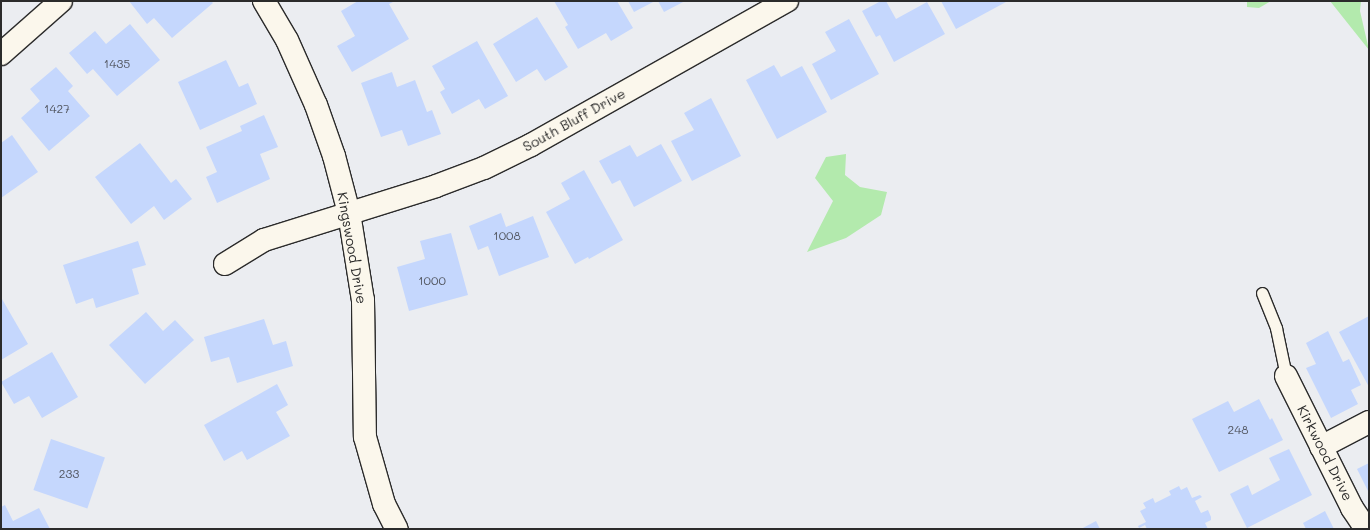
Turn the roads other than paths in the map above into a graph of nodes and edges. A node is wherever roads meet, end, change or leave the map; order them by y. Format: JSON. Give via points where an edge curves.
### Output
{"nodes":[{"id":1,"x":61,"y":1,"type":"edge"},
{"id":2,"x":264,"y":1,"type":"edge"},
{"id":3,"x":787,"y":1,"type":"edge"},
{"id":4,"x":1,"y":54,"type":"edge"},
{"id":5,"x":349,"y":213,"type":"junction"},
{"id":6,"x":225,"y":264,"type":"dead end"},
{"id":7,"x":1262,"y":293,"type":"dead end"},
{"id":8,"x":1286,"y":376,"type":"joint"},
{"id":9,"x":1369,"y":422,"type":"edge"},
{"id":10,"x":1321,"y":447,"type":"junction"},
{"id":11,"x":397,"y":529,"type":"edge"},
{"id":12,"x":1366,"y":529,"type":"edge"}],
"edges":[{"from":1,"to":4,"type":"street"},
{"from":2,"to":5,"type":"street","name":"Kingswood Drive","via":[[287,40],[316,105],[334,156]]},
{"from":3,"to":5,"type":"street","name":"South Bluff Drive","via":[[531,145],[484,168]]},
{"from":5,"to":6,"type":"street","name":"South Bluff Drive","via":[[264,240]]},
{"from":5,"to":11,"type":"street","name":"Kingswood Drive","via":[[363,300],[365,437],[384,504]]},
{"from":7,"to":8,"type":"lane","via":[[1276,328]]},
{"from":8,"to":10,"type":"street","name":"Kirkwood Drive"},
{"from":9,"to":10,"type":"street"},
{"from":10,"to":12,"type":"street","name":"Kirkwood Drive","via":[[1352,508]]}]}
